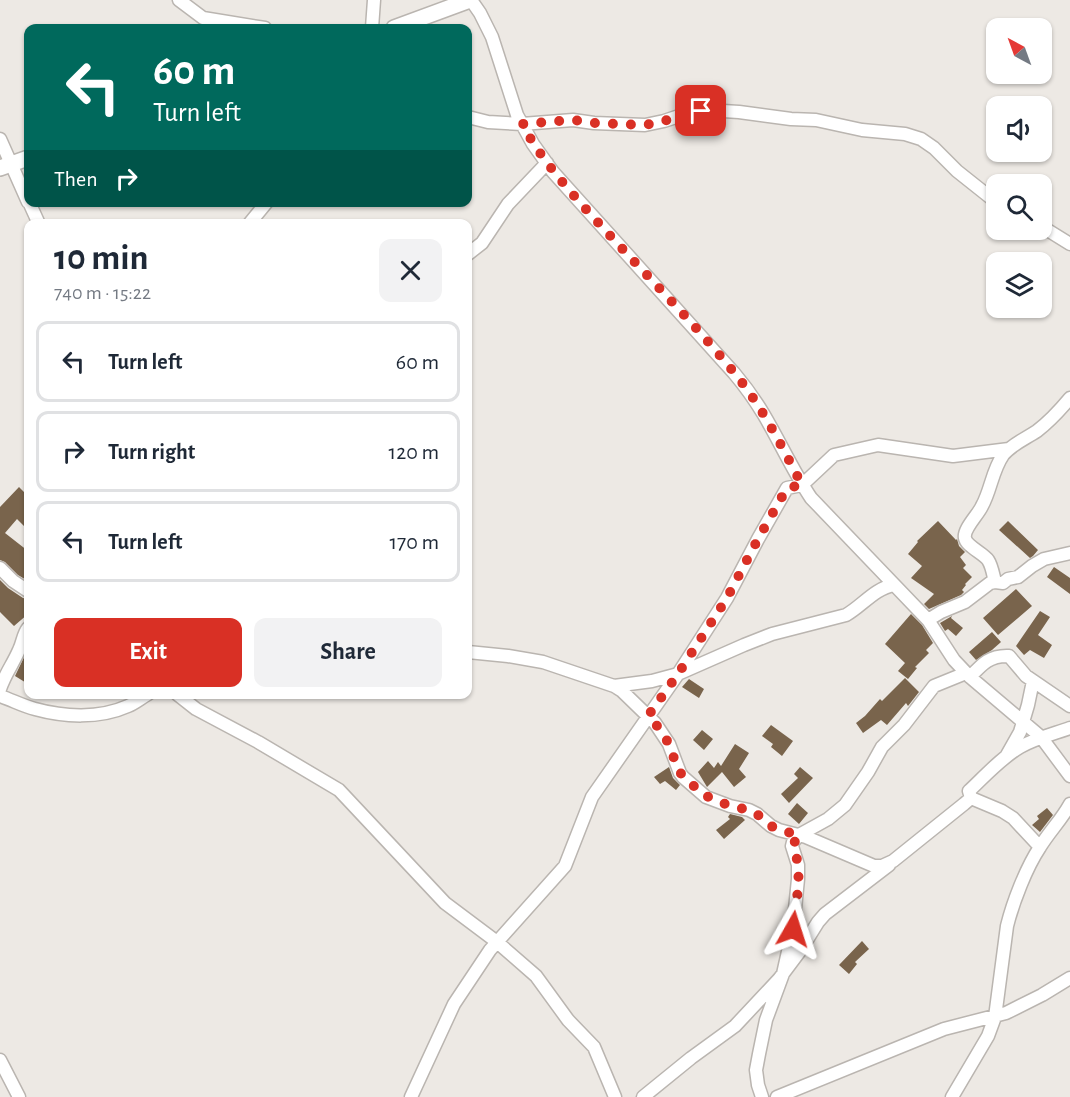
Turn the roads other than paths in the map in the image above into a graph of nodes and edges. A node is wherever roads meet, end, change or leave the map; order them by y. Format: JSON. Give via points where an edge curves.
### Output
{"nodes":[{"id":1,"x":179,"y":0,"type":"edge"},
{"id":2,"x":374,"y":0,"type":"edge"},
{"id":3,"x":471,"y":0,"type":"edge"},
{"id":4,"x":240,"y":24,"type":"edge"},
{"id":5,"x":372,"y":24,"type":"edge"},
{"id":6,"x":405,"y":24,"type":"edge"},
{"id":7,"x":472,"y":118,"type":"edge"},
{"id":8,"x":522,"y":124,"type":"junction"},
{"id":9,"x":0,"y":139,"type":"edge"},
{"id":10,"x":24,"y":159,"type":"edge"},
{"id":11,"x":547,"y":163,"type":"junction"},
{"id":12,"x":6,"y":166,"type":"edge"},
{"id":13,"x":24,"y":194,"type":"edge"},
{"id":14,"x":986,"y":194,"type":"edge"},
{"id":15,"x":263,"y":207,"type":"edge"},
{"id":16,"x":253,"y":219,"type":"edge"},
{"id":17,"x":1052,"y":233,"type":"edge"},
{"id":18,"x":1070,"y":244,"type":"edge"},
{"id":19,"x":472,"y":251,"type":"edge"},
{"id":20,"x":1070,"y":398,"type":"edge"},
{"id":21,"x":1009,"y":449,"type":"junction"},
{"id":22,"x":802,"y":485,"type":"junction"},
{"id":23,"x":1070,"y":553,"type":"edge"},
{"id":24,"x":0,"y":568,"type":"edge"},
{"id":25,"x":995,"y":582,"type":"junction"},
{"id":26,"x":894,"y":585,"type":"junction"},
{"id":27,"x":24,"y":588,"type":"edge"},
{"id":28,"x":928,"y":620,"type":"junction"},
{"id":29,"x":24,"y":635,"type":"edge"},
{"id":30,"x":472,"y":652,"type":"edge"},
{"id":31,"x":678,"y":674,"type":"junction"},
{"id":32,"x":968,"y":675,"type":"junction"},
{"id":33,"x":1033,"y":681,"type":"junction"},
{"id":34,"x":614,"y":686,"type":"junction"},
{"id":35,"x":0,"y":689,"type":"edge"},
{"id":36,"x":0,"y":696,"type":"edge"},
{"id":37,"x":140,"y":699,"type":"edge"},
{"id":38,"x":183,"y":699,"type":"edge"},
{"id":39,"x":1070,"y":706,"type":"edge"},
{"id":40,"x":648,"y":716,"type":"junction"},
{"id":41,"x":1023,"y":722,"type":"junction"},
{"id":42,"x":1070,"y":728,"type":"edge"},
{"id":43,"x":1041,"y":737,"type":"junction"},
{"id":44,"x":1005,"y":758,"type":"junction"},
{"id":45,"x":1070,"y":776,"type":"edge"},
{"id":46,"x":971,"y":798,"type":"junction"},
{"id":47,"x":1070,"y":804,"type":"edge"},
{"id":48,"x":799,"y":835,"type":"junction"},
{"id":49,"x":1040,"y":847,"type":"junction"},
{"id":50,"x":893,"y":861,"type":"junction"},
{"id":51,"x":497,"y":942,"type":"junction"},
{"id":52,"x":783,"y":974,"type":"junction"},
{"id":53,"x":1070,"y":978,"type":"edge"},
{"id":54,"x":995,"y":1017,"type":"junction"},
{"id":55,"x":0,"y":1060,"type":"edge"},
{"id":56,"x":19,"y":1097,"type":"edge"},
{"id":57,"x":411,"y":1097,"type":"edge"},
{"id":58,"x":615,"y":1097,"type":"edge"},
{"id":59,"x":643,"y":1097,"type":"edge"},
{"id":60,"x":762,"y":1097,"type":"edge"},
{"id":61,"x":777,"y":1097,"type":"edge"},
{"id":62,"x":952,"y":1097,"type":"edge"}],
"edges":[{"from":1,"to":4,"type":"street","via":[[203,18]]},
{"from":2,"to":5,"type":"street"},
{"from":3,"to":6,"type":"main road"},
{"from":3,"to":8,"type":"street","via":[[492,36]]},
{"from":7,"to":8,"type":"street"},
{"from":8,"to":11,"type":"street"},
{"from":8,"to":14,"type":"street","via":[[573,120],[645,125],[688,113],[723,111],[816,120],[921,139]]},
{"from":9,"to":12,"type":"street"},
{"from":10,"to":12,"type":"main road"},
{"from":11,"to":19,"type":"street","via":[[508,204],[482,243]]},
{"from":11,"to":22,"type":"street","via":[[751,393]]},
{"from":12,"to":13,"type":"street"},
{"from":15,"to":16,"type":"street"},
{"from":17,"to":18,"type":"street"},
{"from":20,"to":21,"type":"street","via":[[1047,423]]},
{"from":21,"to":22,"type":"street","via":[[953,456],[878,445],[834,455]]},
{"from":21,"to":25,"type":"street","via":[[964,537],[989,561]]},
{"from":22,"to":26,"type":"street","via":[[819,508]]},
{"from":22,"to":31,"type":"street","via":[[787,488],[727,598]]},
{"from":23,"to":25,"type":"street","via":[[1044,559],[1003,583]]},
{"from":24,"to":27,"type":"street"},
{"from":25,"to":28,"type":"street"},
{"from":26,"to":28,"type":"street"},
{"from":26,"to":31,"type":"street","via":[[881,589],[846,615],[772,634]]},
{"from":28,"to":32,"type":"street"},
{"from":29,"to":35,"type":"street"},
{"from":30,"to":34,"type":"street","via":[[536,660]]},
{"from":31,"to":34,"type":"street"},
{"from":31,"to":40,"type":"street"},
{"from":32,"to":33,"type":"street","via":[[992,658],[1009,656]]},
{"from":32,"to":41,"type":"street"},
{"from":32,"to":48,"type":"street","via":[[934,686],[882,747],[845,805]]},
{"from":33,"to":39,"type":"street"},
{"from":33,"to":41,"type":"street"},
{"from":34,"to":40,"type":"street"},
{"from":36,"to":37,"type":"street","via":[[55,714],[90,715],[128,706]]},
{"from":38,"to":51,"type":"street","via":[[339,790],[445,903]]},
{"from":40,"to":48,"type":"street","via":[[669,744],[683,777],[706,796],[749,810],[779,830]]},
{"from":40,"to":51,"type":"street","via":[[592,797],[565,866]]},
{"from":41,"to":43,"type":"street"},
{"from":41,"to":44,"type":"street"},
{"from":42,"to":43,"type":"street"},
{"from":43,"to":44,"type":"street"},
{"from":43,"to":45,"type":"street"},
{"from":44,"to":46,"type":"street","via":[[969,791]]},
{"from":46,"to":49,"type":"street","via":[[1012,818]]},
{"from":46,"to":50,"type":"street"},
{"from":47,"to":49,"type":"street"},
{"from":48,"to":50,"type":"street","via":[[874,866]]},
{"from":48,"to":52,"type":"street","via":[[792,846],[798,879]]},
{"from":49,"to":54,"type":"street","via":[[1010,914]]},
{"from":50,"to":52,"type":"street","via":[[825,914]]},
{"from":51,"to":57,"type":"street","via":[[454,1004]]},
{"from":51,"to":58,"type":"street","via":[[536,976],[568,1020],[594,1047]]},
{"from":52,"to":59,"type":"street","via":[[735,1026]]},
{"from":52,"to":60,"type":"street","via":[[766,1020],[756,1070]]},
{"from":53,"to":54,"type":"street"},
{"from":54,"to":61,"type":"street","via":[[944,1029]]},
{"from":54,"to":62,"type":"street"},
{"from":55,"to":56,"type":"street"}]}
